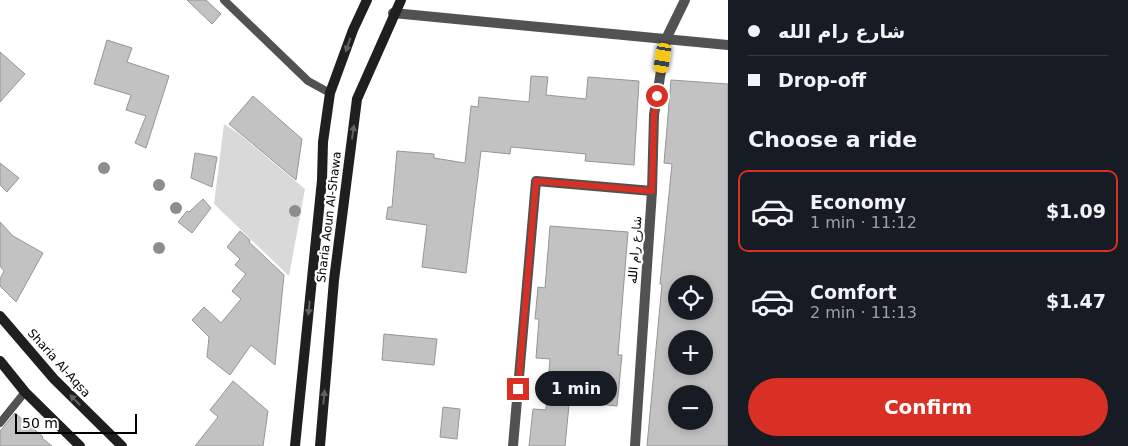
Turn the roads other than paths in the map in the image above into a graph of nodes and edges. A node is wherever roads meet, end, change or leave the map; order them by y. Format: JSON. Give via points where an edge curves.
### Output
{"nodes":[{"id":1,"x":224,"y":0,"type":"edge"},
{"id":2,"x":367,"y":0,"type":"edge"},
{"id":3,"x":401,"y":0,"type":"edge"},
{"id":4,"x":685,"y":0,"type":"edge"},
{"id":5,"x":394,"y":13,"type":"junction"},
{"id":6,"x":666,"y":39,"type":"junction"},
{"id":7,"x":728,"y":45,"type":"edge"},
{"id":8,"x":330,"y":93,"type":"junction"},
{"id":9,"x":652,"y":191,"type":"junction"},
{"id":10,"x":0,"y":316,"type":"edge"},
{"id":11,"x":0,"y":360,"type":"edge"},
{"id":12,"x":25,"y":392,"type":"junction"},
{"id":13,"x":0,"y":423,"type":"edge"},
{"id":14,"x":80,"y":446,"type":"edge"},
{"id":15,"x":122,"y":446,"type":"edge"},
{"id":16,"x":295,"y":446,"type":"edge"},
{"id":17,"x":320,"y":446,"type":"edge"},
{"id":18,"x":513,"y":446,"type":"edge"},
{"id":19,"x":635,"y":446,"type":"edge"}],
"edges":[{"from":1,"to":8,"type":"lane","via":[[308,81]]},
{"from":2,"to":8,"type":"main road","name":"Sharia Aoun Al-Shawa","one_way":true},
{"from":3,"to":5,"type":"main road","name":"Sharia Aoun Al-Shawa"},
{"from":4,"to":6,"type":"street","name":"شارع رام الله"},
{"from":5,"to":6,"type":"street"},
{"from":17,"to":5,"type":"main road","name":"Sharia Aoun Al-Shawa","one_way":true,"via":[[334,280],[357,99]]},
{"from":6,"to":7,"type":"street"},
{"from":6,"to":9,"type":"street","name":"شارع رام الله","via":[[654,116]]},
{"from":8,"to":16,"type":"main road","name":"Sharia Aoun Al-Shawa","one_way":true},
{"from":9,"to":18,"type":"street","via":[[536,181]]},
{"from":9,"to":19,"type":"street","name":"شارع رام الله"},
{"from":15,"to":10,"type":"main road","name":"Sharia Al-Aqsa","one_way":true,"via":[[54,378]]},
{"from":11,"to":12,"type":"main road"},
{"from":12,"to":13,"type":"lane"},
{"from":12,"to":14,"type":"main road"}]}
